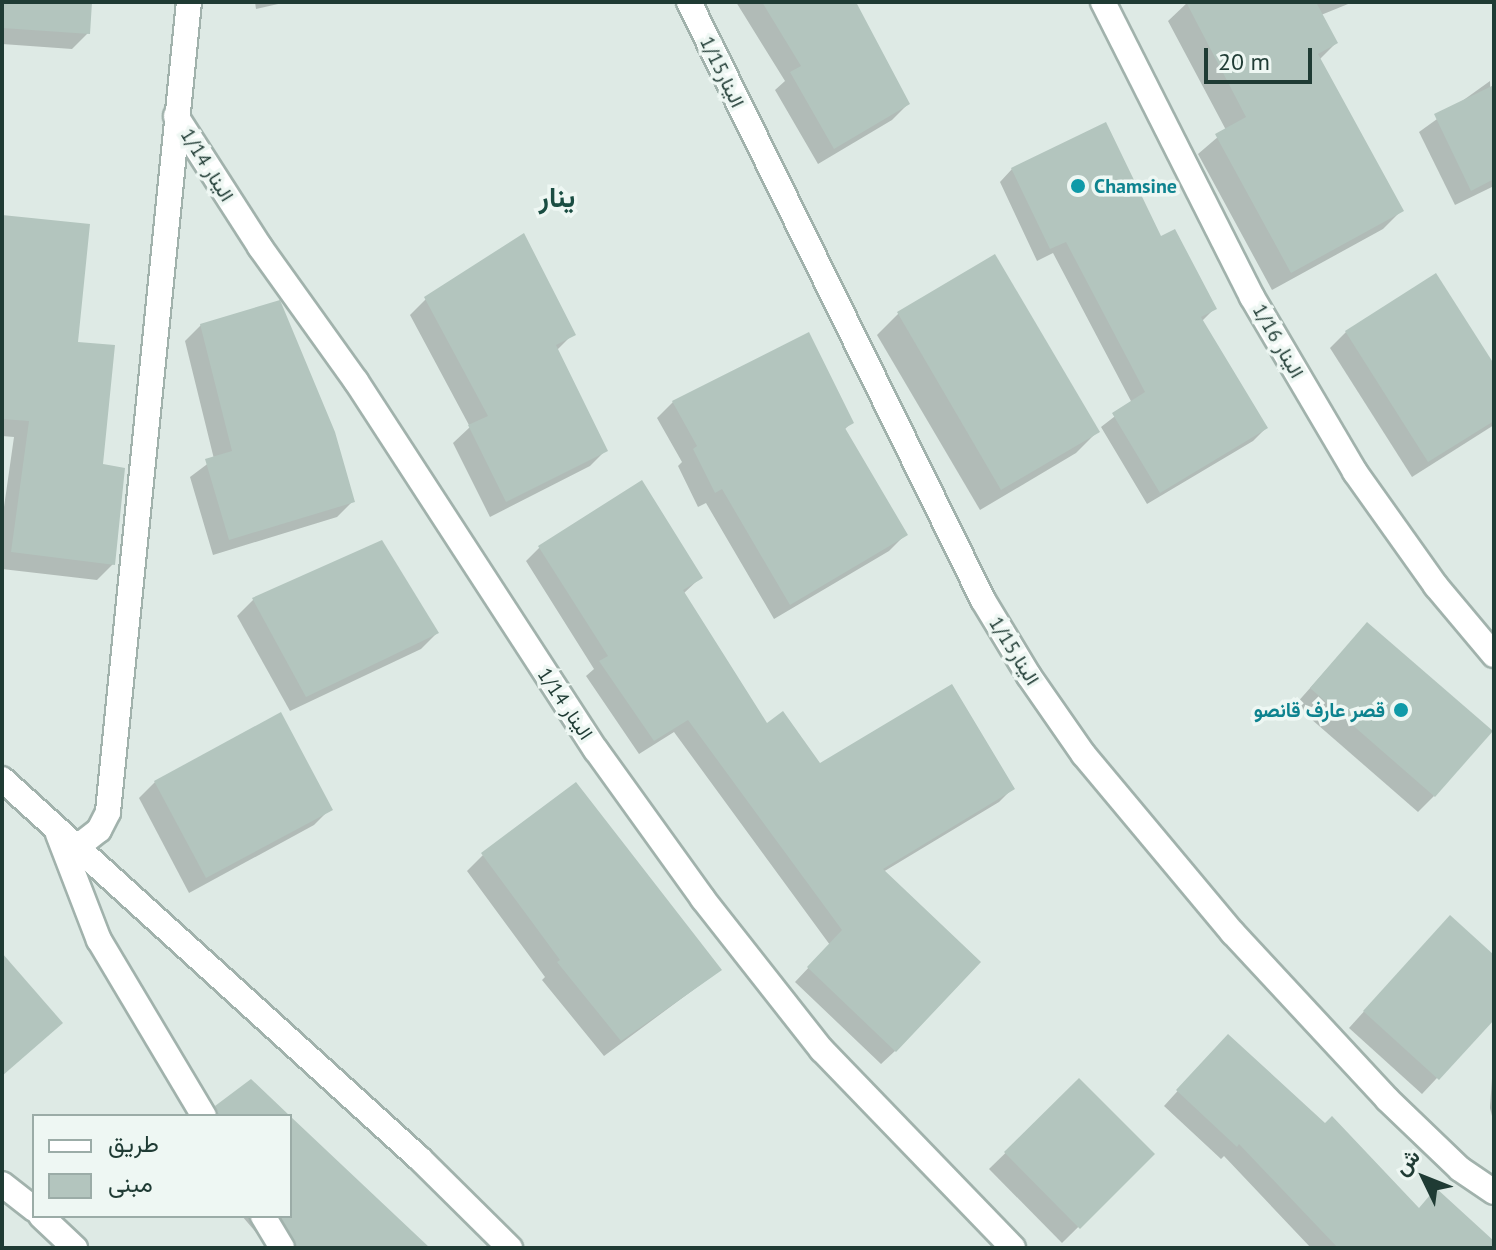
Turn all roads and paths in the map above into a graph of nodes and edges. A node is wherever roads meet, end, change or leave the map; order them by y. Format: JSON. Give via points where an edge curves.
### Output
{"nodes":[{"id":1,"x":189,"y":2,"type":"edge"},
{"id":2,"x":689,"y":2,"type":"edge"},
{"id":3,"x":1103,"y":2,"type":"edge"},
{"id":4,"x":176,"y":116,"type":"junction"},
{"id":5,"x":1494,"y":655,"type":"edge"},
{"id":6,"x":2,"y":779,"type":"edge"},
{"id":7,"x":55,"y":828,"type":"junction"},
{"id":8,"x":76,"y":848,"type":"junction"},
{"id":9,"x":203,"y":1114,"type":"edge"},
{"id":10,"x":2,"y":1184,"type":"edge"},
{"id":11,"x":1494,"y":1192,"type":"edge"},
{"id":12,"x":32,"y":1207,"type":"edge"},
{"id":13,"x":43,"y":1218,"type":"edge"},
{"id":14,"x":264,"y":1218,"type":"edge"},
{"id":15,"x":75,"y":1248,"type":"edge"},
{"id":16,"x":282,"y":1248,"type":"edge"},
{"id":17,"x":510,"y":1248,"type":"edge"},
{"id":18,"x":1013,"y":1248,"type":"edge"}],
"edges":[{"from":1,"to":4,"type":"street"},
{"from":2,"to":11,"type":"street","name":"الينار1/15","via":[[983,600],[1029,676],[1084,755],[1233,933],[1387,1099],[1460,1169]]},
{"from":3,"to":5,"type":"street","name":"الينار 1/16","via":[[1252,297],[1355,472],[1436,586]]},
{"from":4,"to":8,"type":"street","via":[[108,812],[99,830]]},
{"from":4,"to":18,"type":"street","name":"الينار 1/14","via":[[596,750],[703,899],[822,1050]]},
{"from":6,"to":7,"type":"street"},
{"from":7,"to":8,"type":"street"},
{"from":7,"to":9,"type":"street","via":[[99,940]]},
{"from":8,"to":17,"type":"street","via":[[408,1148]]},
{"from":10,"to":12,"type":"street"},
{"from":13,"to":15,"type":"street"},
{"from":14,"to":16,"type":"street"}]}
